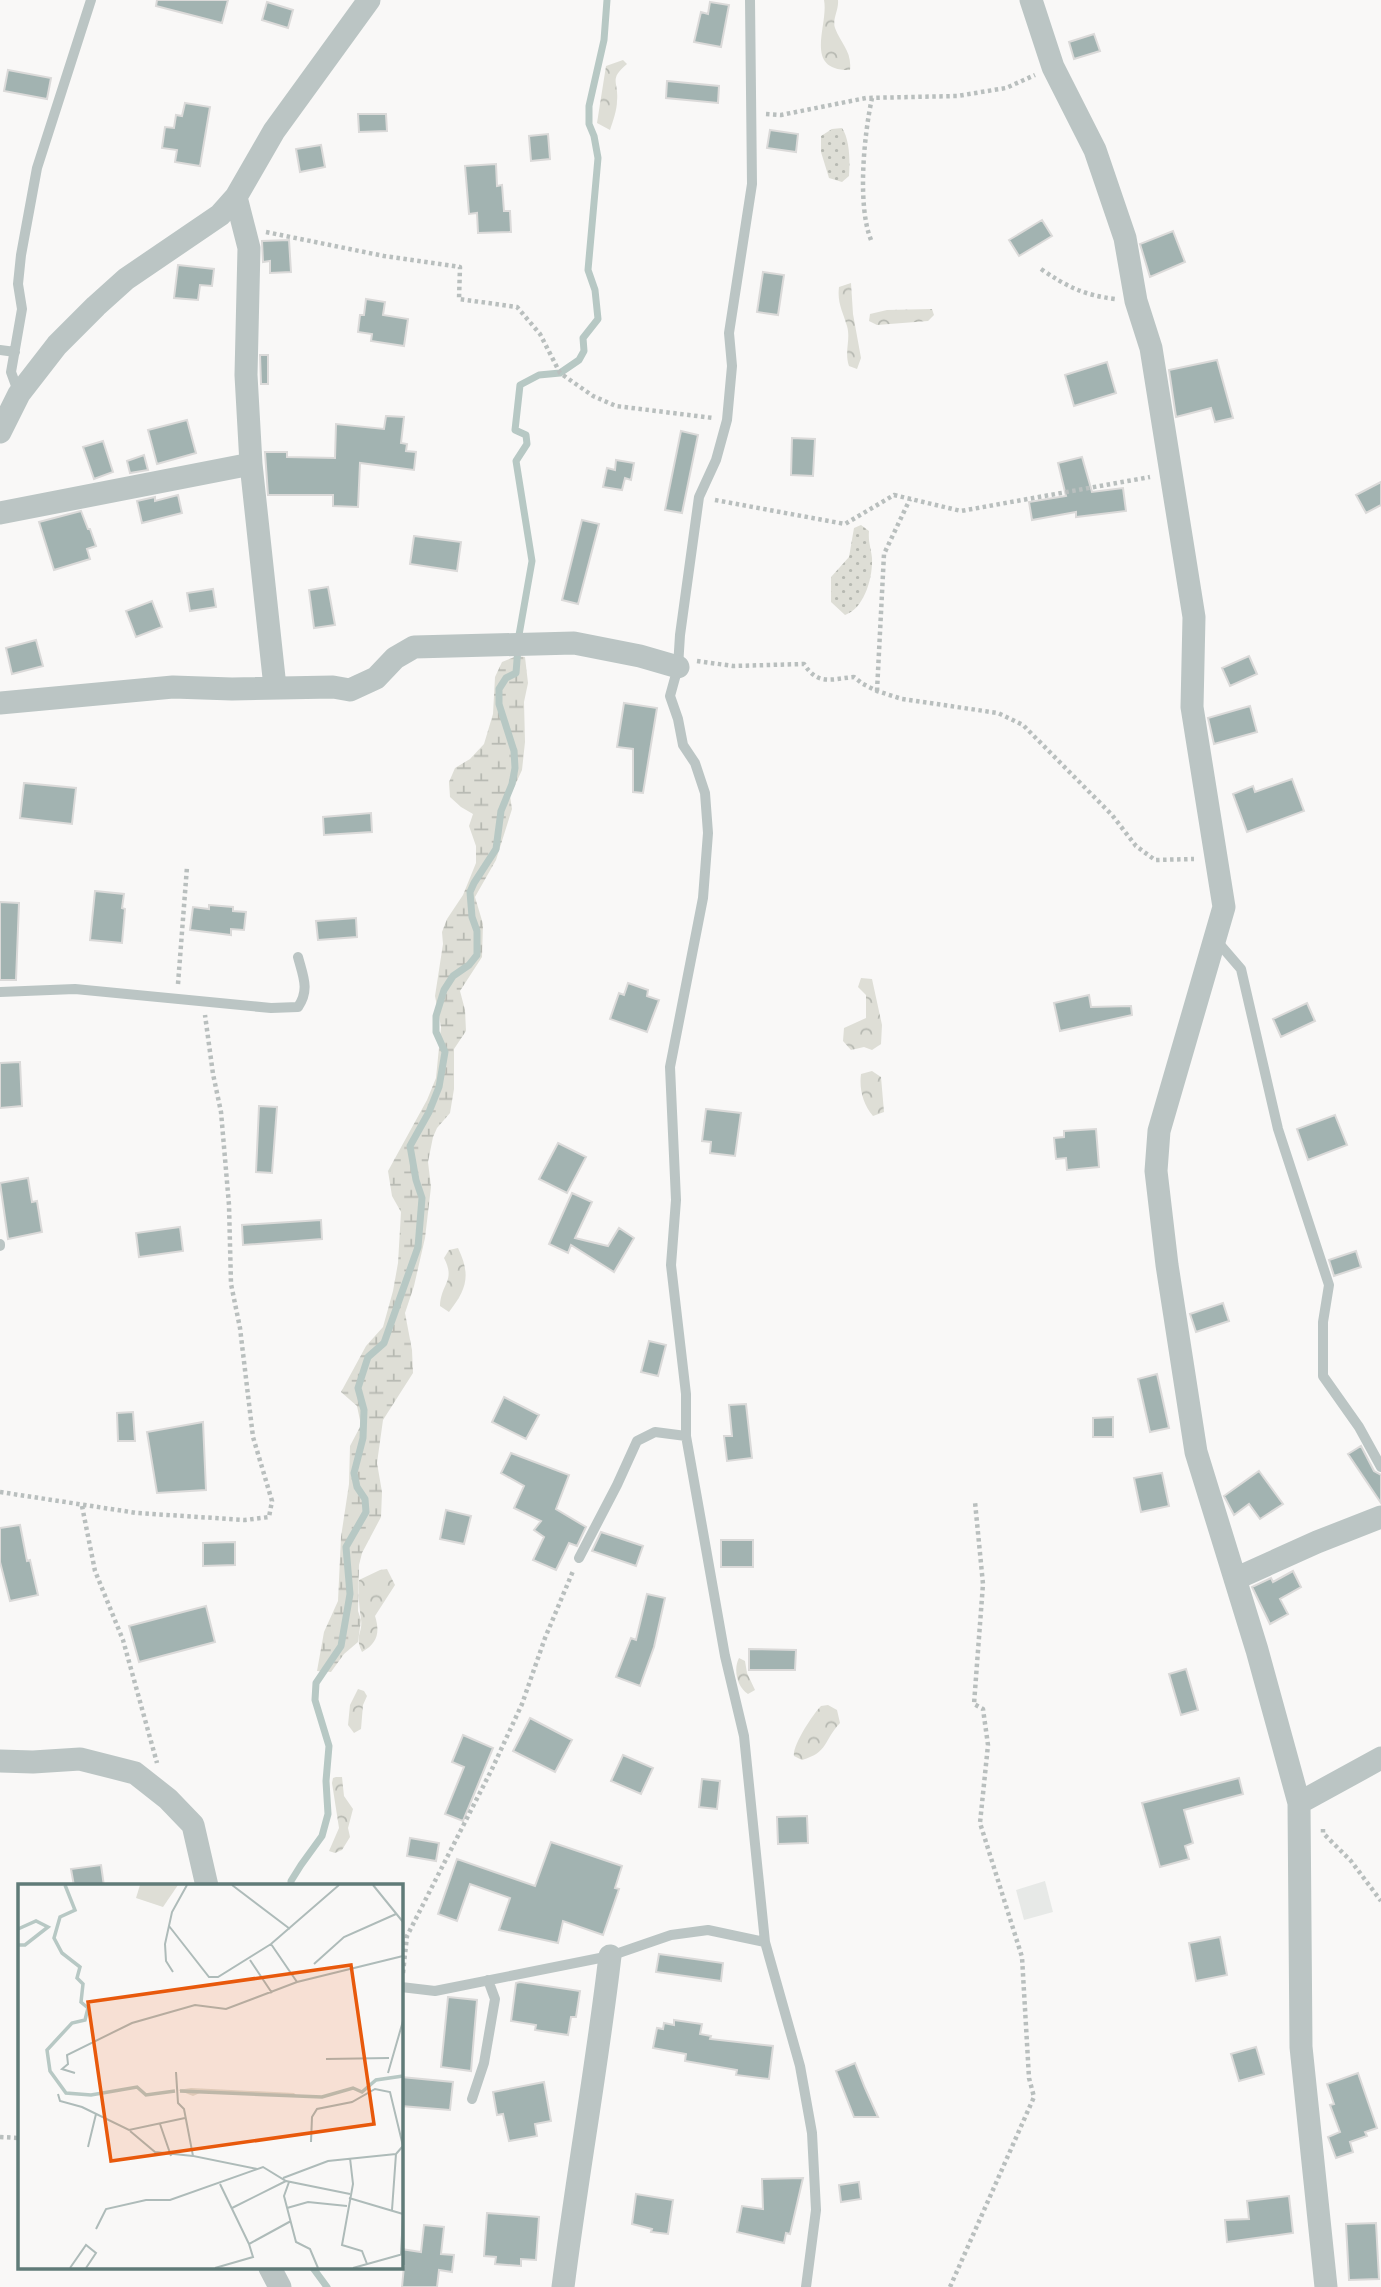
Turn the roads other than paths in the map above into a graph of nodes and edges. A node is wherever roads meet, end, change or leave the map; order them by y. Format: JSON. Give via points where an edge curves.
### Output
{"nodes":[{"id":1,"x":91,"y":0,"type":"edge"},
{"id":2,"x":369,"y":0,"type":"edge"},
{"id":3,"x":750,"y":0,"type":"edge"},
{"id":4,"x":1031,"y":0,"type":"edge"},
{"id":5,"x":236,"y":197,"type":"junction"},
{"id":6,"x":0,"y":349,"type":"edge"},
{"id":7,"x":15,"y":352,"type":"junction"},
{"id":8,"x":19,"y":394,"type":"junction"},
{"id":9,"x":0,"y":432,"type":"edge"},
{"id":10,"x":251,"y":464,"type":"junction"},
{"id":11,"x":0,"y":513,"type":"edge"},
{"id":12,"x":678,"y":663,"type":"junction"},
{"id":13,"x":275,"y":687,"type":"junction"},
{"id":14,"x":0,"y":704,"type":"edge"},
{"id":15,"x":1216,"y":940,"type":"junction"},
{"id":16,"x":298,"y":957,"type":"dead end"},
{"id":17,"x":0,"y":992,"type":"edge"},
{"id":18,"x":686,"y":1436,"type":"junction"},
{"id":19,"x":1381,"y":1467,"type":"edge"},
{"id":20,"x":1381,"y":1517,"type":"edge"},
{"id":21,"x":579,"y":1558,"type":"road end"},
{"id":22,"x":1235,"y":1579,"type":"junction"},
{"id":23,"x":1381,"y":1758,"type":"edge"},
{"id":24,"x":0,"y":1761,"type":"edge"},
{"id":25,"x":1309,"y":1799,"type":"junction"},
{"id":26,"x":207,"y":1884,"type":"edge"},
{"id":27,"x":765,"y":1942,"type":"junction"},
{"id":28,"x":610,"y":1956,"type":"junction"},
{"id":29,"x":488,"y":1980,"type":"junction"},
{"id":30,"x":402,"y":1987,"type":"edge"},
{"id":31,"x":472,"y":2099,"type":"dead end"},
{"id":32,"x":271,"y":2270,"type":"edge"},
{"id":33,"x":280,"y":2287,"type":"edge"},
{"id":34,"x":563,"y":2287,"type":"edge"},
{"id":35,"x":806,"y":2287,"type":"edge"},
{"id":36,"x":1326,"y":2287,"type":"edge"}],
"edges":[{"from":1,"to":7,"type":"lane","via":[[37,169],[21,255],[18,285],[22,309]]},
{"from":2,"to":5,"type":"street","via":[[274,131]]},
{"from":3,"to":12,"type":"lane","via":[[752,184],[729,333],[732,366],[727,420],[699,497]]},
{"from":4,"to":15,"type":"street","via":[[1053,67],[1095,150],[1125,238],[1136,301],[1151,348],[1194,617],[1192,707],[1224,907]]},
{"from":5,"to":8,"type":"street","via":[[220,215],[126,279],[96,306],[57,345]]},
{"from":5,"to":10,"type":"street","via":[[249,248],[246,375]]},
{"from":6,"to":7,"type":"lane"},
{"from":7,"to":8,"type":"lane","via":[[11,372]]},
{"from":8,"to":9,"type":"street"},
{"from":10,"to":11,"type":"street"},
{"from":10,"to":13,"type":"street"},
{"from":12,"to":13,"type":"street","via":[[554,644],[414,647],[394,658],[376,678],[350,690]]},
{"from":12,"to":18,"type":"lane","via":[[670,696],[683,745],[705,793],[708,833],[703,898],[670,1067],[676,1200],[671,1265],[686,1394]]},
{"from":13,"to":14,"type":"street","via":[[173,687]]},
{"from":15,"to":19,"type":"lane","via":[[1241,968],[1278,1129],[1329,1285],[1323,1322],[1323,1376]]},
{"from":15,"to":22,"type":"street","via":[[1159,1131],[1156,1171],[1196,1452]]},
{"from":16,"to":17,"type":"lane","via":[[306,985],[298,1007],[75,989]]},
{"from":18,"to":21,"type":"lane","via":[[655,1432],[637,1441]]},
{"from":18,"to":27,"type":"lane","via":[[744,1736]]},
{"from":20,"to":22,"type":"street"},
{"from":22,"to":25,"type":"street"},
{"from":23,"to":25,"type":"street"},
{"from":24,"to":26,"type":"street","via":[[80,1759],[135,1773],[193,1825]]},
{"from":25,"to":36,"type":"street","via":[[1301,2047]]},
{"from":27,"to":28,"type":"lane","via":[[708,1930],[671,1935]]},
{"from":27,"to":35,"type":"lane","via":[[800,2066],[812,2133],[817,2210]]},
{"from":28,"to":29,"type":"lane"},
{"from":28,"to":34,"type":"street"},
{"from":29,"to":30,"type":"lane","via":[[435,1991]]},
{"from":29,"to":31,"type":"lane","via":[[495,1998],[484,2063]]},
{"from":32,"to":33,"type":"street"}]}
